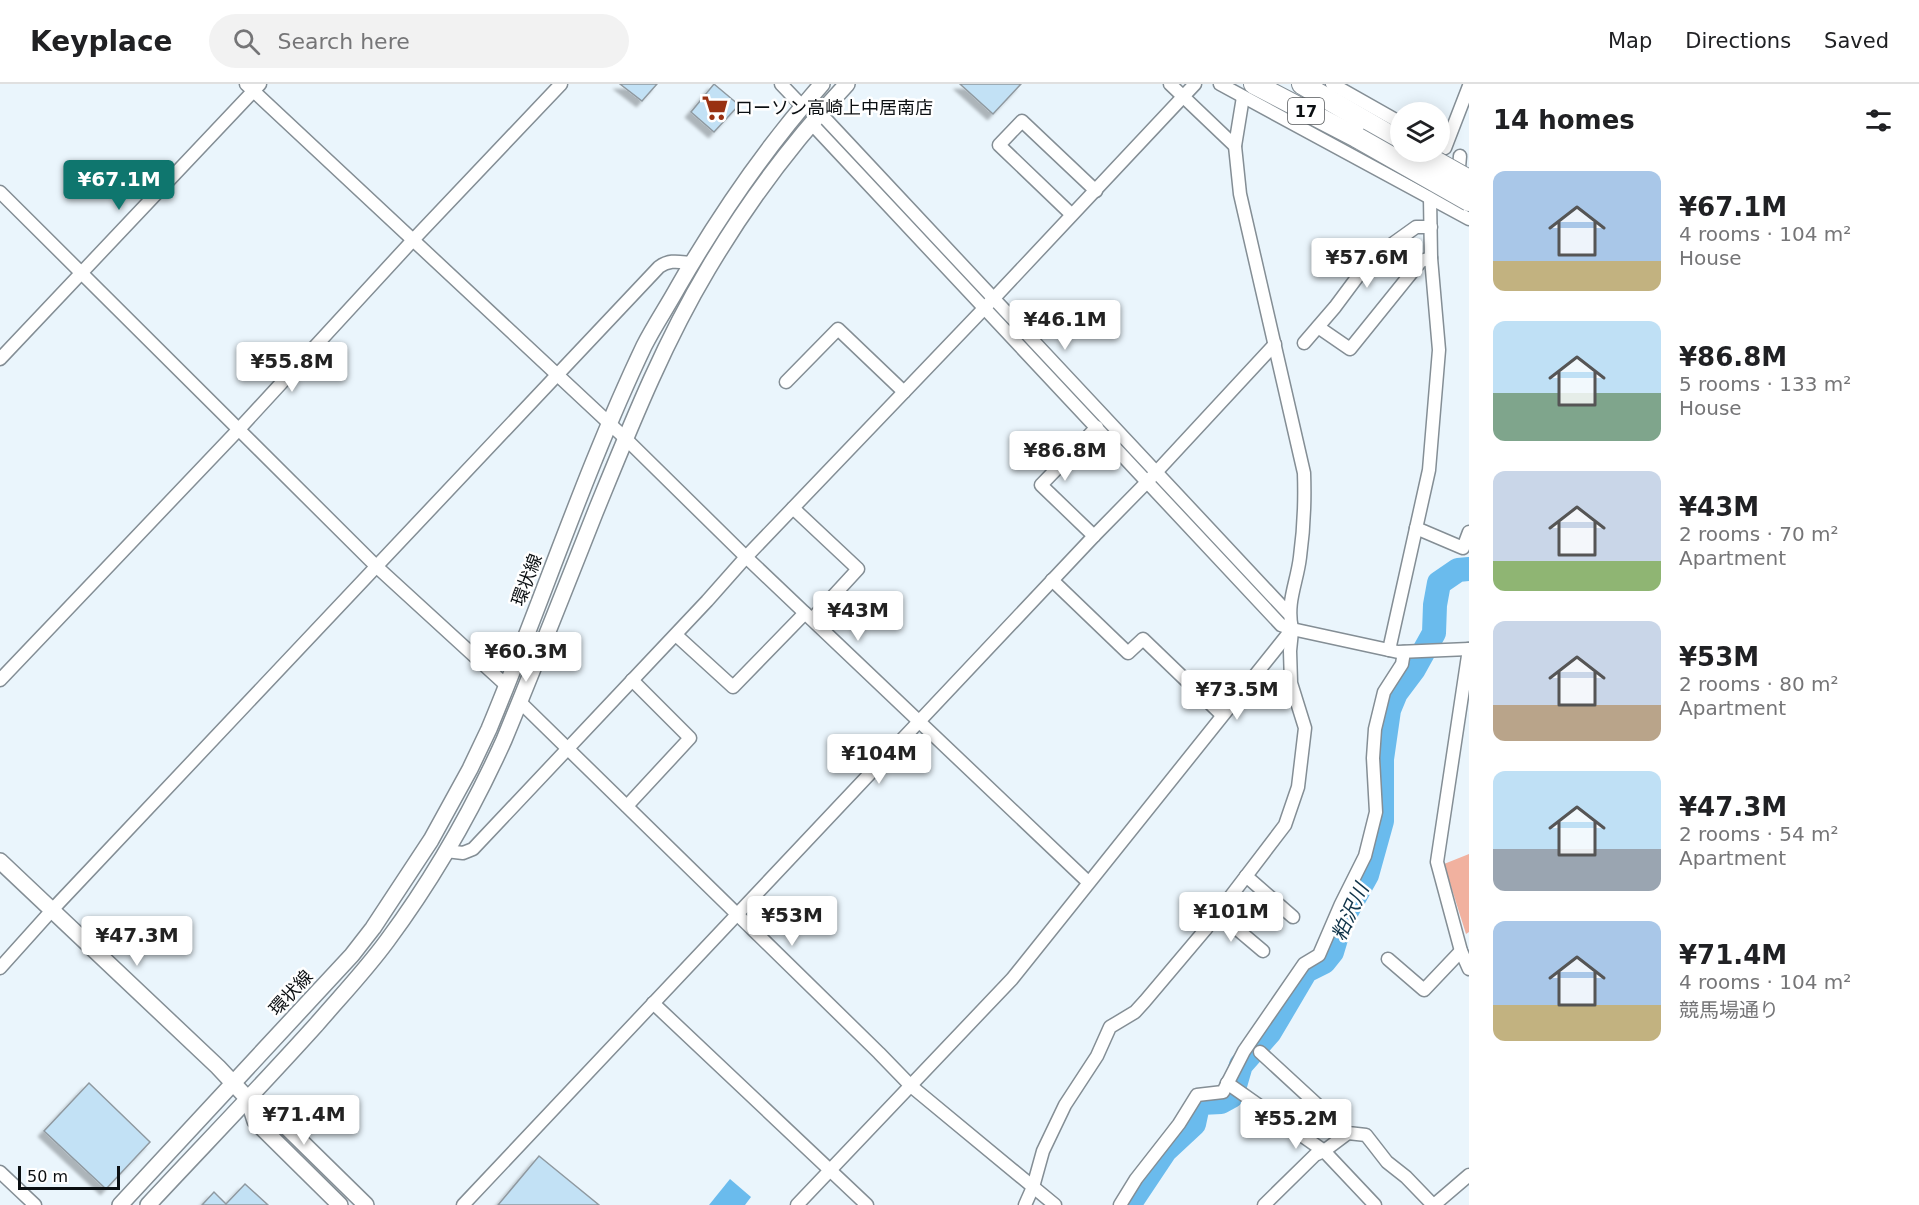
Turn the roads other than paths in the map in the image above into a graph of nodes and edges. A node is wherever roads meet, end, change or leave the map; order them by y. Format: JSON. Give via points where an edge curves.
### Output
{"nodes":[{"id":1,"x":561,"y":84,"type":"edge"},
{"id":2,"x":781,"y":84,"type":"edge"},
{"id":3,"x":822,"y":84,"type":"edge"},
{"id":4,"x":847,"y":84,"type":"edge"},
{"id":5,"x":1170,"y":84,"type":"edge"},
{"id":6,"x":1195,"y":84,"type":"edge"},
{"id":7,"x":1220,"y":84,"type":"edge"},
{"id":8,"x":1302,"y":84,"type":"edge"},
{"id":9,"x":1332,"y":84,"type":"edge"},
{"id":10,"x":253,"y":86,"type":"edge"},
{"id":11,"x":1469,"y":86,"type":"edge"},
{"id":12,"x":1248,"y":90,"type":"edge"},
{"id":13,"x":1184,"y":98,"type":"junction"},
{"id":14,"x":802,"y":106,"type":"junction"},
{"id":15,"x":1390,"y":117,"type":"edge"},
{"id":16,"x":815,"y":118,"type":"junction"},
{"id":17,"x":1362,"y":130,"type":"junction"},
{"id":18,"x":1450,"y":130,"type":"edge"},
{"id":19,"x":1390,"y":139,"type":"edge"},
{"id":20,"x":1235,"y":146,"type":"junction"},
{"id":21,"x":1450,"y":150,"type":"edge"},
{"id":22,"x":1464,"y":159,"type":"edge"},
{"id":23,"x":1437,"y":162,"type":"edge"},
{"id":24,"x":1469,"y":180,"type":"edge"},
{"id":25,"x":1096,"y":191,"type":"junction"},
{"id":26,"x":0,"y":192,"type":"edge"},
{"id":27,"x":1435,"y":200,"type":"junction"},
{"id":28,"x":1469,"y":201,"type":"edge"},
{"id":29,"x":1071,"y":214,"type":"junction"},
{"id":30,"x":1469,"y":219,"type":"edge"},
{"id":31,"x":1431,"y":227,"type":"junction"},
{"id":32,"x":413,"y":240,"type":"junction"},
{"id":33,"x":1431,"y":258,"type":"junction"},
{"id":34,"x":692,"y":263,"type":"junction"},
{"id":35,"x":82,"y":271,"type":"junction"},
{"id":36,"x":995,"y":297,"type":"junction"},
{"id":37,"x":985,"y":307,"type":"junction"},
{"id":38,"x":1318,"y":327,"type":"junction"},
{"id":39,"x":1304,"y":343,"type":"dead end"},
{"id":40,"x":1275,"y":344,"type":"junction"},
{"id":41,"x":0,"y":359,"type":"edge"},
{"id":42,"x":557,"y":374,"type":"junction"},
{"id":43,"x":786,"y":382,"type":"dead end"},
{"id":44,"x":904,"y":392,"type":"junction"},
{"id":45,"x":609,"y":423,"type":"junction"},
{"id":46,"x":1096,"y":427,"type":"junction"},
{"id":47,"x":240,"y":428,"type":"junction"},
{"id":48,"x":626,"y":438,"type":"junction"},
{"id":49,"x":1157,"y":471,"type":"junction"},
{"id":50,"x":1148,"y":481,"type":"junction"},
{"id":51,"x":793,"y":508,"type":"junction"},
{"id":52,"x":1416,"y":528,"type":"junction"},
{"id":53,"x":1469,"y":532,"type":"edge"},
{"id":54,"x":1094,"y":536,"type":"junction"},
{"id":55,"x":746,"y":557,"type":"junction"},
{"id":56,"x":377,"y":567,"type":"junction"},
{"id":57,"x":1052,"y":580,"type":"junction"},
{"id":58,"x":1288,"y":613,"type":"junction"},
{"id":59,"x":808,"y":616,"type":"junction"},
{"id":60,"x":1292,"y":629,"type":"junction"},
{"id":61,"x":676,"y":635,"type":"junction"},
{"id":62,"x":1469,"y":649,"type":"edge"},
{"id":63,"x":1389,"y":650,"type":"junction"},
{"id":64,"x":1404,"y":652,"type":"junction"},
{"id":65,"x":0,"y":680,"type":"edge"},
{"id":66,"x":632,"y":681,"type":"junction"},
{"id":67,"x":507,"y":686,"type":"junction"},
{"id":68,"x":519,"y":702,"type":"junction"},
{"id":69,"x":1222,"y":715,"type":"junction"},
{"id":70,"x":920,"y":720,"type":"junction"},
{"id":71,"x":567,"y":748,"type":"junction"},
{"id":72,"x":627,"y":806,"type":"junction"},
{"id":73,"x":447,"y":851,"type":"junction"},
{"id":74,"x":0,"y":861,"type":"edge"},
{"id":75,"x":1246,"y":876,"type":"junction"},
{"id":76,"x":1088,"y":882,"type":"junction"},
{"id":77,"x":53,"y":909,"type":"junction"},
{"id":78,"x":1218,"y":913,"type":"junction"},
{"id":79,"x":738,"y":915,"type":"junction"},
{"id":80,"x":1293,"y":917,"type":"dead end"},
{"id":81,"x":1263,"y":951,"type":"dead end"},
{"id":82,"x":1461,"y":951,"type":"junction"},
{"id":83,"x":1388,"y":959,"type":"dead end"},
{"id":84,"x":0,"y":968,"type":"edge"},
{"id":85,"x":1469,"y":969,"type":"edge"},
{"id":86,"x":653,"y":1003,"type":"junction"},
{"id":87,"x":1260,"y":1052,"type":"dead end"},
{"id":88,"x":234,"y":1083,"type":"junction"},
{"id":89,"x":1227,"y":1083,"type":"junction"},
{"id":90,"x":911,"y":1086,"type":"junction"},
{"id":91,"x":248,"y":1099,"type":"junction"},
{"id":92,"x":1348,"y":1133,"type":"junction"},
{"id":93,"x":1324,"y":1151,"type":"junction"},
{"id":94,"x":829,"y":1171,"type":"junction"},
{"id":95,"x":0,"y":1172,"type":"edge"},
{"id":96,"x":1469,"y":1175,"type":"edge"},
{"id":97,"x":1033,"y":1187,"type":"junction"},
{"id":98,"x":35,"y":1205,"type":"edge"},
{"id":99,"x":120,"y":1205,"type":"edge"},
{"id":100,"x":148,"y":1205,"type":"edge"},
{"id":101,"x":340,"y":1205,"type":"edge"},
{"id":102,"x":366,"y":1205,"type":"edge"},
{"id":103,"x":463,"y":1205,"type":"edge"},
{"id":104,"x":797,"y":1205,"type":"edge"},
{"id":105,"x":867,"y":1205,"type":"edge"},
{"id":106,"x":1025,"y":1205,"type":"edge"},
{"id":107,"x":1055,"y":1205,"type":"edge"},
{"id":108,"x":1120,"y":1205,"type":"edge"},
{"id":109,"x":1264,"y":1205,"type":"edge"},
{"id":110,"x":1375,"y":1205,"type":"edge"},
{"id":111,"x":1434,"y":1205,"type":"edge"}],
"edges":[{"from":1,"to":32,"type":"street"},
{"from":2,"to":14,"type":"street"},
{"from":3,"to":14,"type":"street","name":"環状線"},
{"from":4,"to":16,"type":"street"},
{"from":5,"to":13,"type":"street"},
{"from":6,"to":13,"type":"street"},
{"from":7,"to":12,"type":"street"},
{"from":8,"to":17,"type":"highway","number":"17"},
{"from":9,"to":15,"type":"street"},
{"from":10,"to":32,"type":"street"},
{"from":10,"to":35,"type":"street"},
{"from":11,"to":18,"type":"street"},
{"from":12,"to":17,"type":"highway","number":"17"},
{"from":12,"to":20,"type":"street"},
{"from":12,"to":27,"type":"street"},
{"from":13,"to":20,"type":"street"},
{"from":13,"to":25,"type":"street"},
{"from":14,"to":34,"type":"street","name":"環状線","via":[[744,181]]},
{"from":16,"to":36,"type":"street"},
{"from":16,"to":37,"type":"street"},
{"from":16,"to":48,"type":"street","via":[[707,270],[663,352]]},
{"from":17,"to":19,"type":"highway","number":"17"},
{"from":17,"to":28,"type":"highway","number":"17","bridge":true},
{"from":20,"to":40,"type":"street","via":[[1240,194]]},
{"from":21,"to":22,"type":"street"},
{"from":22,"to":27,"type":"street","via":[[1454,187]]},
{"from":23,"to":24,"type":"highway","bridge":true},
{"from":25,"to":29,"type":"street"},
{"from":25,"to":29,"type":"street","via":[[1022,121],[999,145]]},
{"from":26,"to":35,"type":"street"},
{"from":27,"to":30,"type":"street"},
{"from":27,"to":31,"type":"street"},
{"from":29,"to":36,"type":"street"},
{"from":31,"to":33,"type":"street"},
{"from":31,"to":38,"type":"street","via":[[1416,227],[1370,260]]},
{"from":32,"to":42,"type":"street"},
{"from":32,"to":47,"type":"street"},
{"from":33,"to":38,"type":"street","via":[[1421,261],[1350,349]]},
{"from":33,"to":52,"type":"street","via":[[1438,350],[1429,470]]},
{"from":34,"to":42,"type":"street","via":[[673,261],[659,267]]},
{"from":34,"to":45,"type":"street","name":"環状線","via":[[645,344]]},
{"from":35,"to":41,"type":"street"},
{"from":35,"to":47,"type":"street"},
{"from":36,"to":37,"type":"street"},
{"from":36,"to":49,"type":"street"},
{"from":37,"to":44,"type":"street"},
{"from":37,"to":46,"type":"street"},
{"from":38,"to":39,"type":"street"},
{"from":40,"to":49,"type":"street"},
{"from":40,"to":58,"type":"street","via":[[1304,473],[1300,559]]},
{"from":42,"to":45,"type":"street"},
{"from":42,"to":56,"type":"street"},
{"from":43,"to":44,"type":"street","via":[[838,329]]},
{"from":44,"to":51,"type":"street"},
{"from":45,"to":48,"type":"street"},
{"from":45,"to":67,"type":"street","name":"環状線"},
{"from":46,"to":50,"type":"street"},
{"from":46,"to":54,"type":"street","via":[[1041,485]]},
{"from":47,"to":56,"type":"street"},
{"from":47,"to":65,"type":"street"},
{"from":48,"to":55,"type":"street"},
{"from":48,"to":68,"type":"street"},
{"from":49,"to":50,"type":"street"},
{"from":49,"to":58,"type":"street"},
{"from":50,"to":54,"type":"street"},
{"from":50,"to":60,"type":"street","via":[[1281,625]]},
{"from":51,"to":55,"type":"street"},
{"from":51,"to":59,"type":"street","via":[[858,569]]},
{"from":52,"to":53,"type":"street","via":[[1461,553]]},
{"from":52,"to":63,"type":"street"},
{"from":54,"to":57,"type":"street"},
{"from":55,"to":59,"type":"street"},
{"from":55,"to":61,"type":"street"},
{"from":56,"to":67,"type":"street"},
{"from":56,"to":77,"type":"street"},
{"from":57,"to":69,"type":"street","via":[[1128,653],[1143,639]]},
{"from":57,"to":70,"type":"street"},
{"from":58,"to":60,"type":"street"},
{"from":59,"to":61,"type":"street","via":[[733,687]]},
{"from":59,"to":70,"type":"street"},
{"from":60,"to":63,"type":"street"},
{"from":60,"to":69,"type":"street"},
{"from":60,"to":75,"type":"street","via":[[1291,684],[1305,728],[1298,787],[1285,825]]},
{"from":61,"to":66,"type":"street"},
{"from":62,"to":64,"type":"street"},
{"from":62,"to":82,"type":"street","via":[[1437,862]]},
{"from":63,"to":64,"type":"street"},
{"from":64,"to":89,"type":"street","via":[[1402,664],[1384,692],[1375,729],[1376,812],[1365,856],[1319,956],[1304,964],[1244,1051]]},
{"from":66,"to":71,"type":"street"},
{"from":66,"to":72,"type":"street","via":[[690,738]]},
{"from":67,"to":88,"type":"street","name":"環状線","via":[[470,769],[431,840],[374,928]]},
{"from":68,"to":71,"type":"street"},
{"from":68,"to":73,"type":"street","via":[[487,778]]},
{"from":69,"to":76,"type":"street"},
{"from":70,"to":76,"type":"street"},
{"from":70,"to":79,"type":"street"},
{"from":71,"to":72,"type":"street"},
{"from":71,"to":73,"type":"street","via":[[473,849],[463,853]]},
{"from":72,"to":79,"type":"street"},
{"from":73,"to":91,"type":"street","via":[[363,972]]},
{"from":74,"to":77,"type":"street"},
{"from":75,"to":78,"type":"street"},
{"from":75,"to":80,"type":"street"},
{"from":76,"to":90,"type":"street","via":[[1012,979]]},
{"from":77,"to":84,"type":"street"},
{"from":77,"to":88,"type":"street"},
{"from":78,"to":81,"type":"street"},
{"from":78,"to":97,"type":"street","via":[[1135,1012],[1110,1027],[1097,1056],[1065,1105],[1043,1151]]},
{"from":79,"to":86,"type":"street"},
{"from":79,"to":90,"type":"street"},
{"from":82,"to":83,"type":"street","via":[[1424,990]]},
{"from":82,"to":85,"type":"street"},
{"from":86,"to":94,"type":"street"},
{"from":86,"to":103,"type":"street"},
{"from":87,"to":92,"type":"street"},
{"from":88,"to":91,"type":"street"},
{"from":88,"to":99,"type":"street","name":"環状線"},
{"from":89,"to":93,"type":"street"},
{"from":89,"to":108,"type":"street","via":[[1223,1092],[1197,1095]]},
{"from":90,"to":94,"type":"street"},
{"from":90,"to":97,"type":"street"},
{"from":91,"to":100,"type":"street"},
{"from":91,"to":101,"type":"street","via":[[255,1120]]},
{"from":91,"to":102,"type":"street","via":[[267,1108]]},
{"from":92,"to":93,"type":"street"},
{"from":92,"to":111,"type":"street","via":[[1366,1135],[1387,1162]]},
{"from":93,"to":109,"type":"street"},
{"from":93,"to":110,"type":"street"},
{"from":94,"to":104,"type":"street"},
{"from":94,"to":105,"type":"street"},
{"from":95,"to":98,"type":"street"},
{"from":96,"to":111,"type":"street"},
{"from":97,"to":106,"type":"street"},
{"from":97,"to":107,"type":"street"}]}
